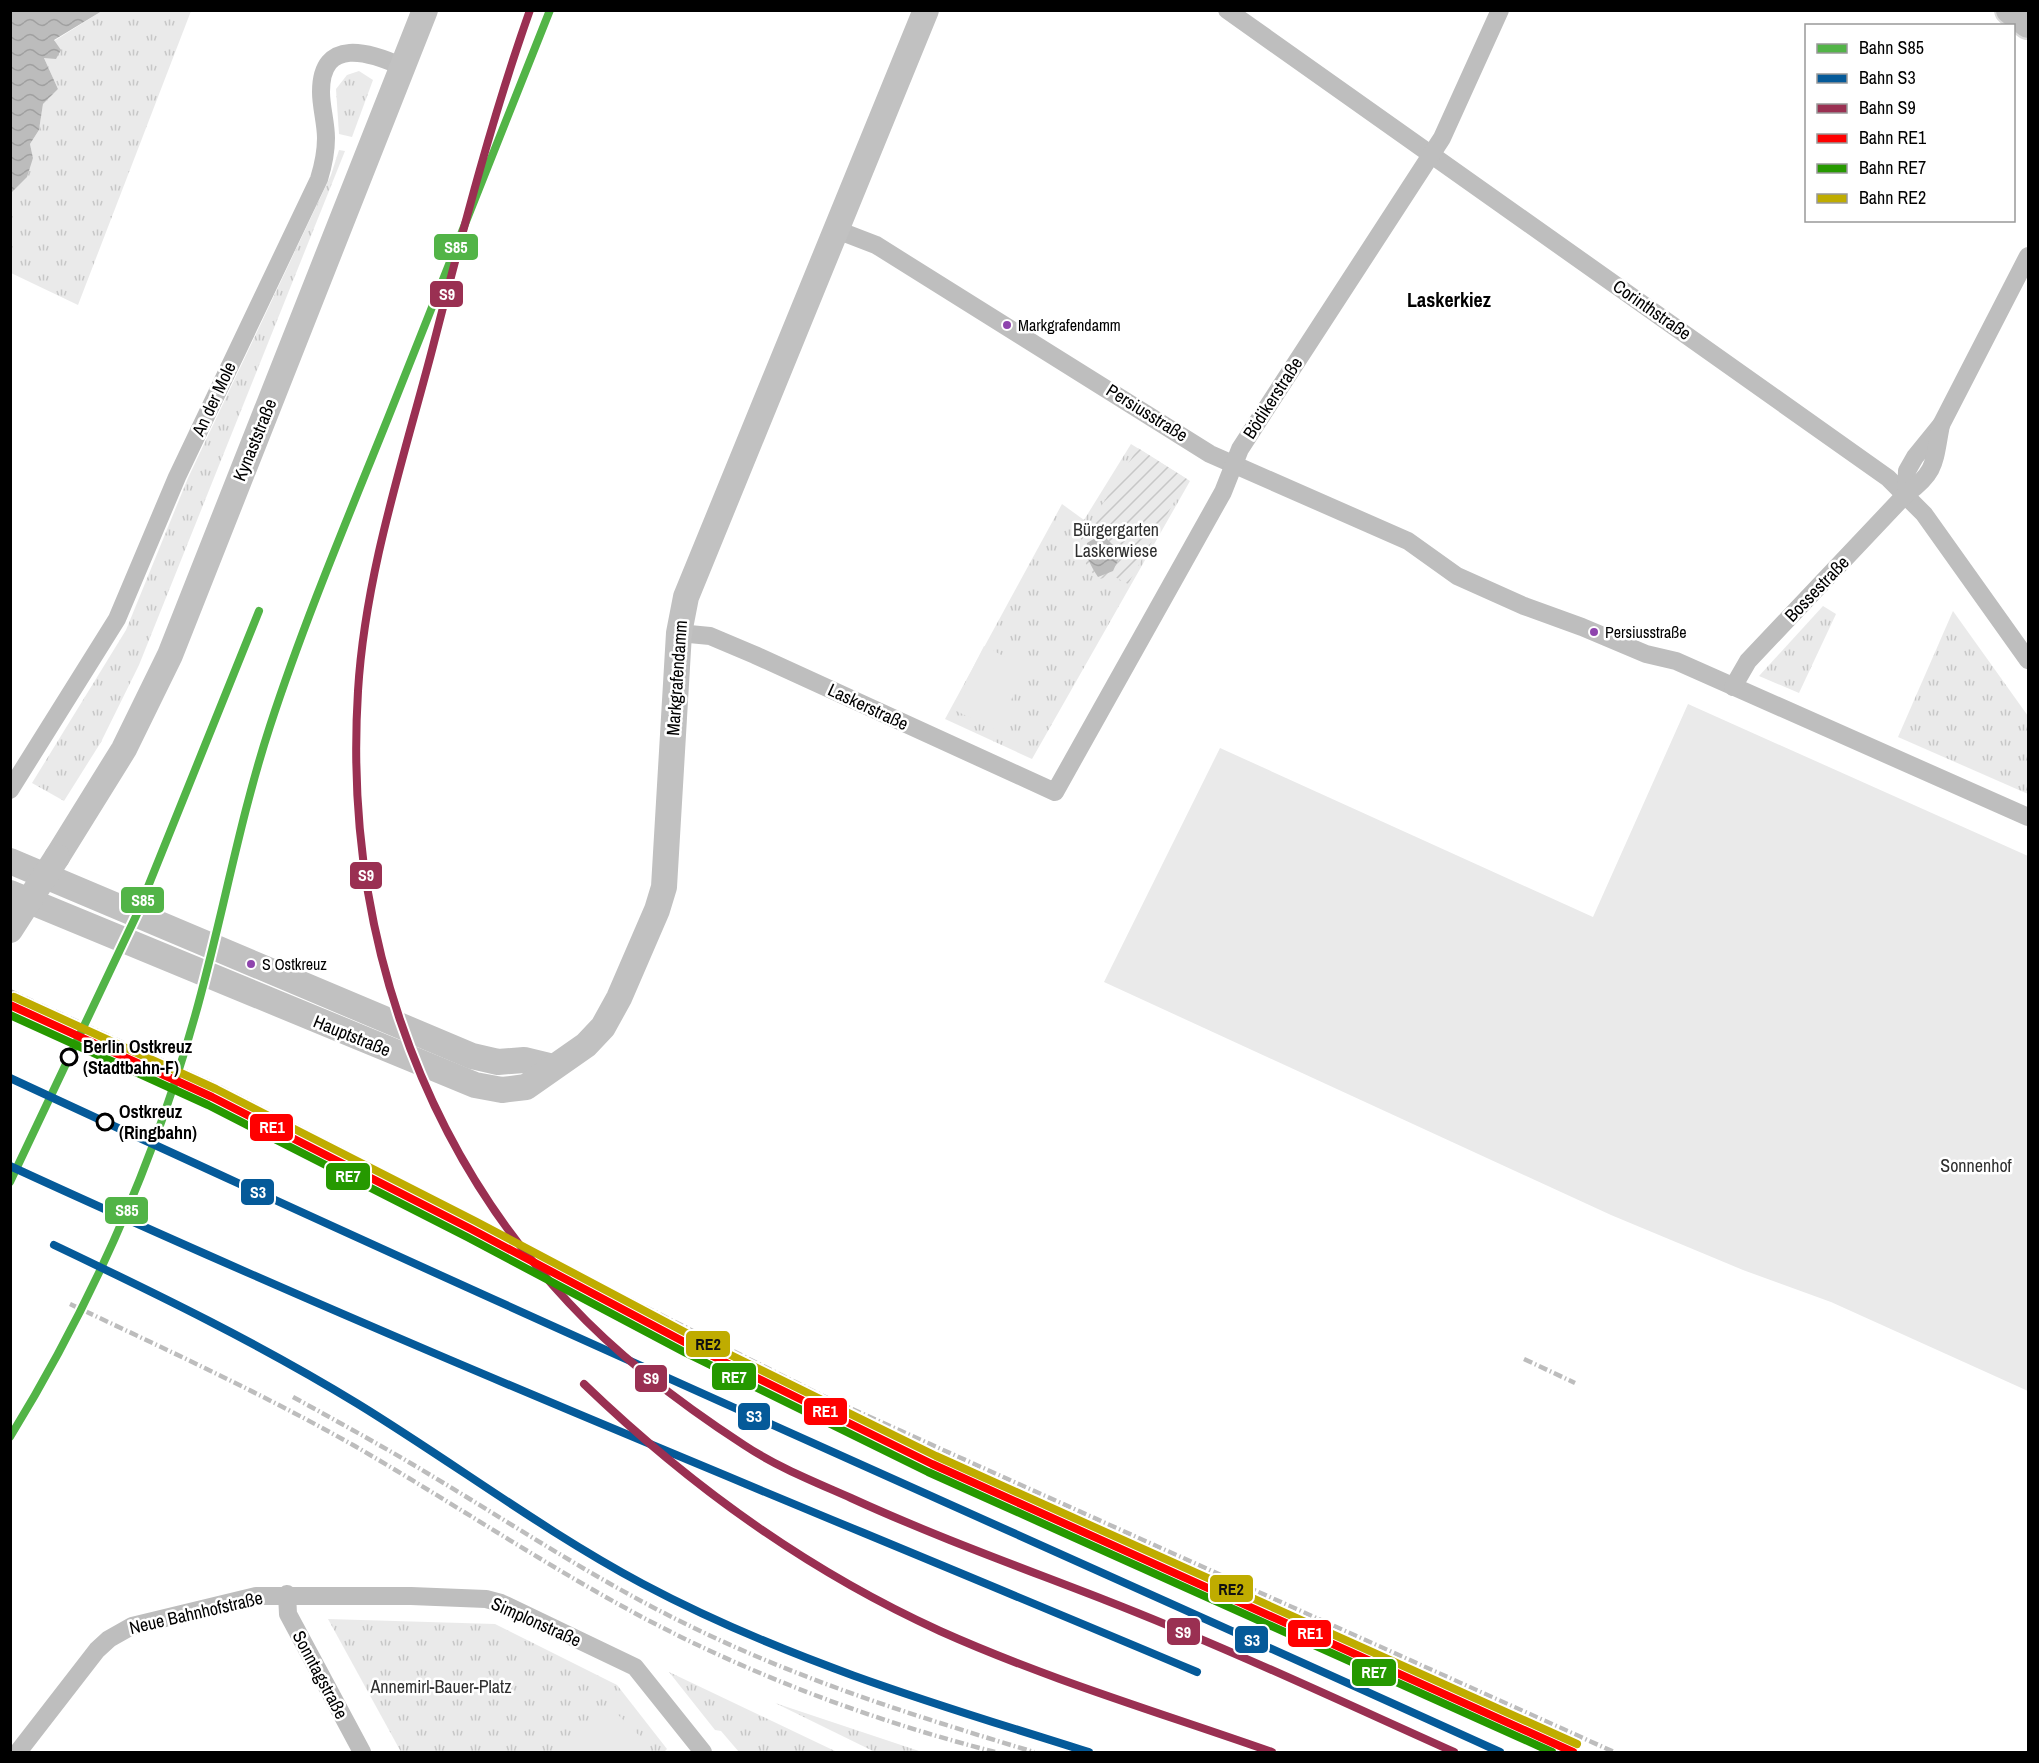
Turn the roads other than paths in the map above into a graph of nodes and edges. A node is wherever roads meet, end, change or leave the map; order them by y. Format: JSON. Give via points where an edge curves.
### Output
{"nodes":[{"id":1,"x":425,"y":10,"type":"edge"},
{"id":2,"x":926,"y":10,"type":"edge"},
{"id":3,"x":1227,"y":10,"type":"edge"},
{"id":4,"x":1500,"y":10,"type":"edge"},
{"id":5,"x":2010,"y":10,"type":"edge"},
{"id":6,"x":2028,"y":24,"type":"edge"},
{"id":7,"x":403,"y":67,"type":"junction"},
{"id":8,"x":1431,"y":155,"type":"junction"},
{"id":9,"x":837,"y":230,"type":"junction"},
{"id":10,"x":2028,"y":256,"type":"edge"},
{"id":11,"x":1234,"y":465,"type":"junction"},
{"id":12,"x":1906,"y":494,"type":"junction"},
{"id":13,"x":679,"y":633,"type":"junction"},
{"id":14,"x":2028,"y":660,"type":"edge"},
{"id":15,"x":1733,"y":687,"type":"junction"},
{"id":16,"x":10,"y":790,"type":"edge"},
{"id":17,"x":1055,"y":792,"type":"joint"},
{"id":18,"x":2028,"y":817,"type":"edge"},
{"id":19,"x":10,"y":861,"type":"edge"},
{"id":20,"x":10,"y":893,"type":"edge"},
{"id":21,"x":10,"y":930,"type":"edge"},
{"id":22,"x":553,"y":1067,"type":"junction"},
{"id":23,"x":287,"y":1594,"type":"junction"},
{"id":24,"x":18,"y":1752,"type":"edge"},
{"id":25,"x":362,"y":1752,"type":"edge"},
{"id":26,"x":703,"y":1752,"type":"edge"}],
"edges":[{"from":1,"to":7,"type":"main road","name":"Kynaststraße"},
{"from":2,"to":9,"type":"main road","name":"Markgrafendamm"},
{"from":3,"to":8,"type":"street","name":"Corinthstraße"},
{"from":4,"to":8,"type":"street","name":"Bödikerstraße"},
{"from":5,"to":6,"type":"main road"},
{"from":7,"to":16,"type":"street","name":"An der Mole","via":[[356,51],[343,53],[327,67],[321,94],[326,140],[319,179],[177,477],[117,619]]},
{"from":7,"to":21,"type":"main road","name":"Kynaststraße","bridge":true,"via":[[160,676],[124,749]]},
{"from":8,"to":11,"type":"street","name":"Bödikerstraße","via":[[1240,449]]},
{"from":8,"to":12,"type":"street","name":"Corinthstraße","via":[[1788,406]]},
{"from":9,"to":11,"type":"street","name":"Persiusstraße","via":[[876,245],[1210,454]]},
{"from":9,"to":13,"type":"main road","name":"Markgrafendamm","via":[[686,597]]},
{"from":10,"to":12,"type":"street","name":"Bossestraße","via":[[1941,425],[1925,480]]},
{"from":11,"to":15,"type":"street","name":"Persiusstraße","via":[[1408,541],[1457,576],[1524,606],[1646,654],[1676,661]]},
{"from":11,"to":17,"type":"street","name":"Bödikerstraße","via":[[1223,492]]},
{"from":12,"to":14,"type":"street","name":"Corinthstraße"},
{"from":12,"to":15,"type":"street","name":"Bossestraße","via":[[1748,661]]},
{"from":13,"to":17,"type":"street","name":"Laskerstraße","via":[[710,636],[755,655]]},
{"from":13,"to":22,"type":"main road","name":"Markgrafendamm","via":[[661,900],[610,1016],[586,1045]]},
{"from":15,"to":18,"type":"street","name":"Persiusstraße"},
{"from":19,"to":22,"type":"main road","name":"Hauptstraße","via":[[472,1056],[498,1062],[524,1060]]},
{"from":20,"to":22,"type":"main road","name":"Hauptstraße","via":[[475,1085],[514,1090],[526,1087]]},
{"from":23,"to":24,"type":"street","name":"Neue Bahnhofstraße","via":[[247,1598],[120,1631],[97,1650]]},
{"from":23,"to":25,"type":"street","name":"Sonntagstraße","via":[[288,1614]]},
{"from":23,"to":26,"type":"street","name":"Simplonstraße","via":[[486,1599],[501,1603],[635,1667]]}]}
